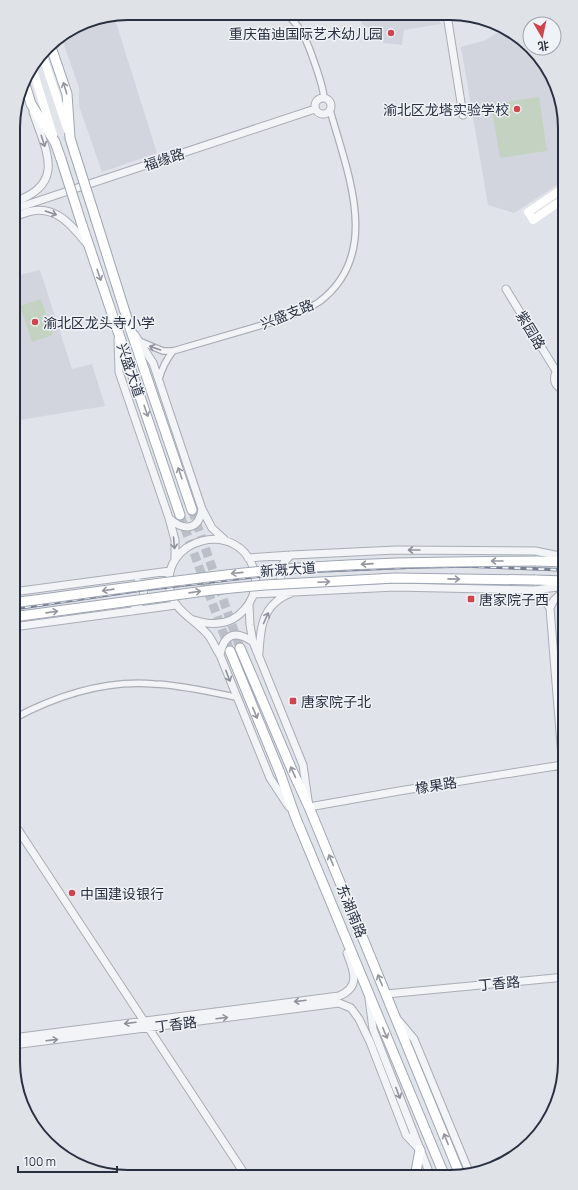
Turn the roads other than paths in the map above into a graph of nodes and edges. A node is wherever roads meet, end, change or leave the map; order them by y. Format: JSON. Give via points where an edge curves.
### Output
{"nodes":[{"id":1,"x":294,"y":20,"type":"edge"},
{"id":2,"x":448,"y":20,"type":"edge"},
{"id":3,"x":53,"y":51,"type":"edge"},
{"id":4,"x":44,"y":60,"type":"edge"},
{"id":5,"x":34,"y":74,"type":"edge"},
{"id":6,"x":27,"y":90,"type":"edge"},
{"id":7,"x":324,"y":98,"type":"junction"},
{"id":8,"x":31,"y":104,"type":"junction"},
{"id":9,"x":315,"y":109,"type":"junction"},
{"id":10,"x":330,"y":110,"type":"junction"},
{"id":11,"x":463,"y":115,"type":"dead end"},
{"id":12,"x":70,"y":138,"type":"junction"},
{"id":13,"x":55,"y":142,"type":"junction"},
{"id":14,"x":558,"y":192,"type":"edge"},
{"id":15,"x":20,"y":200,"type":"edge"},
{"id":16,"x":558,"y":203,"type":"edge"},
{"id":17,"x":20,"y":207,"type":"edge"},
{"id":18,"x":20,"y":215,"type":"edge"},
{"id":19,"x":90,"y":248,"type":"junction"},
{"id":20,"x":506,"y":289,"type":"dead end"},
{"id":21,"x":130,"y":328,"type":"junction"},
{"id":22,"x":118,"y":331,"type":"junction"},
{"id":23,"x":139,"y":341,"type":"junction"},
{"id":24,"x":173,"y":351,"type":"junction"},
{"id":25,"x":556,"y":371,"type":"joint"},
{"id":26,"x":159,"y":379,"type":"junction"},
{"id":27,"x":558,"y":385,"type":"edge"},
{"id":28,"x":197,"y":509,"type":"junction"},
{"id":29,"x":180,"y":514,"type":"tunnel mouth"},
{"id":30,"x":169,"y":518,"type":"junction"},
{"id":31,"x":224,"y":540,"type":"junction"},
{"id":32,"x":291,"y":555,"type":"junction"},
{"id":33,"x":558,"y":556,"type":"edge"},
{"id":34,"x":248,"y":558,"type":"junction"},
{"id":35,"x":175,"y":560,"type":"junction"},
{"id":36,"x":558,"y":562,"type":"edge"},
{"id":37,"x":170,"y":571,"type":"junction"},
{"id":38,"x":126,"y":577,"type":"junction"},
{"id":39,"x":558,"y":581,"type":"edge"},
{"id":40,"x":558,"y":587,"type":"edge"},
{"id":41,"x":535,"y":590,"type":"junction"},
{"id":42,"x":20,"y":591,"type":"edge"},
{"id":43,"x":293,"y":592,"type":"junction"},
{"id":44,"x":254,"y":594,"type":"junction"},
{"id":45,"x":558,"y":596,"type":"edge"},
{"id":46,"x":20,"y":602,"type":"edge"},
{"id":47,"x":176,"y":605,"type":"junction"},
{"id":48,"x":248,"y":605,"type":"junction"},
{"id":49,"x":550,"y":608,"type":"junction"},
{"id":50,"x":132,"y":611,"type":"junction"},
{"id":51,"x":20,"y":616,"type":"edge"},
{"id":52,"x":194,"y":620,"type":"junction"},
{"id":53,"x":20,"y":626,"type":"edge"},
{"id":54,"x":253,"y":642,"type":"junction"},
{"id":55,"x":240,"y":648,"type":"tunnel mouth"},
{"id":56,"x":230,"y":651,"type":"tunnel mouth"},
{"id":57,"x":220,"y":655,"type":"junction"},
{"id":58,"x":259,"y":655,"type":"junction"},
{"id":59,"x":236,"y":697,"type":"junction"},
{"id":60,"x":558,"y":713,"type":"edge"},
{"id":61,"x":20,"y":715,"type":"edge"},
{"id":62,"x":558,"y":766,"type":"edge"},
{"id":63,"x":310,"y":807,"type":"junction"},
{"id":64,"x":295,"y":816,"type":"junction"},
{"id":65,"x":20,"y":832,"type":"edge"},
{"id":66,"x":334,"y":909,"type":"junction"},
{"id":67,"x":558,"y":978,"type":"edge"},
{"id":68,"x":367,"y":989,"type":"junction"},
{"id":69,"x":386,"y":994,"type":"junction"},
{"id":70,"x":339,"y":1000,"type":"junction"},
{"id":71,"x":395,"y":1017,"type":"junction"},
{"id":72,"x":144,"y":1021,"type":"junction"},
{"id":73,"x":148,"y":1028,"type":"junction"},
{"id":74,"x":373,"y":1029,"type":"junction"},
{"id":75,"x":20,"y":1037,"type":"edge"},
{"id":76,"x":370,"y":1042,"type":"junction"},
{"id":77,"x":20,"y":1044,"type":"edge"},
{"id":78,"x":379,"y":1056,"type":"junction"},
{"id":79,"x":388,"y":1068,"type":"junction"},
{"id":80,"x":383,"y":1075,"type":"junction"},
{"id":81,"x":420,"y":1150,"type":"junction"},
{"id":82,"x":468,"y":1168,"type":"edge"},
{"id":83,"x":242,"y":1170,"type":"edge"},
{"id":84,"x":416,"y":1170,"type":"edge"},
{"id":85,"x":428,"y":1170,"type":"edge"},
{"id":86,"x":442,"y":1170,"type":"edge"},
{"id":87,"x":458,"y":1170,"type":"edge"}],
"edges":[{"from":1,"to":7,"type":"street","via":[[310,49]]},
{"from":2,"to":11,"type":"street"},
{"from":12,"to":3,"type":"main road","one_way":true,"via":[[67,94]]},
{"from":4,"to":12,"type":"main road"},
{"from":5,"to":13,"type":"main road"},
{"from":6,"to":8,"type":"main road"},
{"from":7,"to":9,"type":"street","via":[[316,102]]},
{"from":7,"to":10,"type":"street","via":[[330,101]]},
{"from":8,"to":13,"type":"main road"},
{"from":8,"to":15,"type":"street","one_way":true,"via":[[48,160],[47,176],[38,190]]},
{"from":9,"to":10,"type":"street","name":"福缘路","via":[[321,114]]},
{"from":9,"to":17,"type":"street","name":"福缘路"},
{"from":10,"to":24,"type":"street","name":"兴盛支路","via":[[352,189],[356,219],[356,234],[341,279],[318,302],[300,312]]},
{"from":12,"to":21,"type":"main road","name":"兴盛大道","bridge":true},
{"from":13,"to":19,"type":"main road","name":"兴盛大道","bridge":true},
{"from":14,"to":16,"type":"main road","via":[[528,212],[533,220]]},
{"from":18,"to":19,"type":"street","one_way":true,"via":[[46,210],[59,215]]},
{"from":19,"to":22,"type":"main road","name":"兴盛大道","one_way":true},
{"from":20,"to":25,"type":"street","name":"紫园路"},
{"from":21,"to":23,"type":"street"},
{"from":28,"to":21,"type":"main road","name":"兴盛大道","one_way":true},
{"from":22,"to":29,"type":"main road","name":"兴盛大道","one_way":true},
{"from":22,"to":30,"type":"street","via":[[119,372]]},
{"from":24,"to":23,"type":"street","one_way":true,"via":[[152,348]]},
{"from":23,"to":26,"type":"street","via":[[153,363]]},
{"from":24,"to":26,"type":"street","via":[[161,370]]},
{"from":25,"to":27,"type":"street","via":[[554,381]]},
{"from":26,"to":28,"type":"street"},
{"from":28,"to":30,"type":"street","via":[[200,517],[195,524],[186,527],[176,525]]},
{"from":28,"to":31,"type":"street"},
{"from":30,"to":35,"type":"street","one_way":true,"via":[[175,540]]},
{"from":31,"to":34,"type":"street","via":[[236,545]]},
{"from":31,"to":35,"type":"street","via":[[210,538],[196,542],[184,549]]},
{"from":33,"to":32,"type":"street","name":"新溉大道","one_way":true,"via":[[535,551],[396,550]]},
{"from":32,"to":34,"type":"street","name":"新溉大道"},
{"from":32,"to":43,"type":"street","via":[[280,568],[280,580]]},
{"from":34,"to":44,"type":"street","via":[[256,580]]},
{"from":35,"to":37,"type":"street"},
{"from":36,"to":46,"type":"main road","name":"新溉大道","one_way":true,"bridge":true,"via":[[396,562],[264,570]]},
{"from":37,"to":38,"type":"street"},
{"from":37,"to":47,"type":"street","via":[[169,583]]},
{"from":38,"to":42,"type":"street"},
{"from":38,"to":50,"type":"street","via":[[136,580],[142,586],[144,596]]},
{"from":51,"to":39,"type":"main road","name":"新溉大道","one_way":true,"bridge":true,"via":[[265,585],[395,578]]},
{"from":40,"to":41,"type":"street","name":"新溉大道"},
{"from":41,"to":43,"type":"street","name":"新溉大道","via":[[396,587]]},
{"from":41,"to":49,"type":"street"},
{"from":43,"to":44,"type":"street","name":"新溉大道"},
{"from":58,"to":43,"type":"street","one_way":true,"via":[[260,632],[265,615],[276,601]]},
{"from":44,"to":48,"type":"street"},
{"from":45,"to":49,"type":"street"},
{"from":47,"to":50,"type":"street"},
{"from":47,"to":52,"type":"street"},
{"from":48,"to":52,"type":"street","via":[[230,621],[205,624]]},
{"from":48,"to":54,"type":"street"},
{"from":49,"to":60,"type":"street"},
{"from":50,"to":53,"type":"street"},
{"from":52,"to":57,"type":"street","via":[[210,637]]},
{"from":54,"to":57,"type":"street","via":[[245,636],[235,635],[227,638],[221,646]]},
{"from":54,"to":58,"type":"street"},
{"from":63,"to":55,"type":"main road","name":"东湖南路","one_way":true},
{"from":56,"to":64,"type":"main road","name":"东湖南路","one_way":true},
{"from":57,"to":59,"type":"street","one_way":true},
{"from":58,"to":63,"type":"street","via":[[303,765]]},
{"from":59,"to":61,"type":"street","via":[[154,683],[115,685],[63,697]]},
{"from":59,"to":64,"type":"street","via":[[270,778]]},
{"from":62,"to":63,"type":"street","name":"橡果路"},
{"from":69,"to":63,"type":"main road","name":"东湖南路","one_way":true},
{"from":64,"to":66,"type":"main road","name":"东湖南路"},
{"from":65,"to":72,"type":"street"},
{"from":66,"to":68,"type":"main road","name":"东湖南路"},
{"from":66,"to":70,"type":"street","via":[[354,973],[352,987]]},
{"from":67,"to":69,"type":"street","name":"丁香路"},
{"from":68,"to":74,"type":"street"},
{"from":68,"to":86,"type":"main road","name":"东湖南路","one_way":true},
{"from":69,"to":71,"type":"main road","name":"东湖南路"},
{"from":70,"to":72,"type":"street","name":"丁香路","one_way":true},
{"from":73,"to":70,"type":"street","name":"丁香路","one_way":true},
{"from":70,"to":76,"type":"street","via":[[355,1012]]},
{"from":71,"to":82,"type":"street","via":[[414,1038]]},
{"from":87,"to":71,"type":"main road","name":"东湖南路","one_way":true},
{"from":72,"to":73,"type":"street"},
{"from":72,"to":75,"type":"street","name":"丁香路","one_way":true},
{"from":77,"to":73,"type":"street","name":"丁香路","one_way":true},
{"from":73,"to":83,"type":"street"},
{"from":74,"to":78,"type":"street"},
{"from":74,"to":79,"type":"street"},
{"from":76,"to":78,"type":"street"},
{"from":76,"to":80,"type":"street"},
{"from":78,"to":79,"type":"street"},
{"from":78,"to":80,"type":"street"},
{"from":79,"to":81,"type":"street","one_way":true},
{"from":80,"to":81,"type":"street","via":[[406,1135]]},
{"from":81,"to":84,"type":"main road"},
{"from":81,"to":85,"type":"street"}]}
